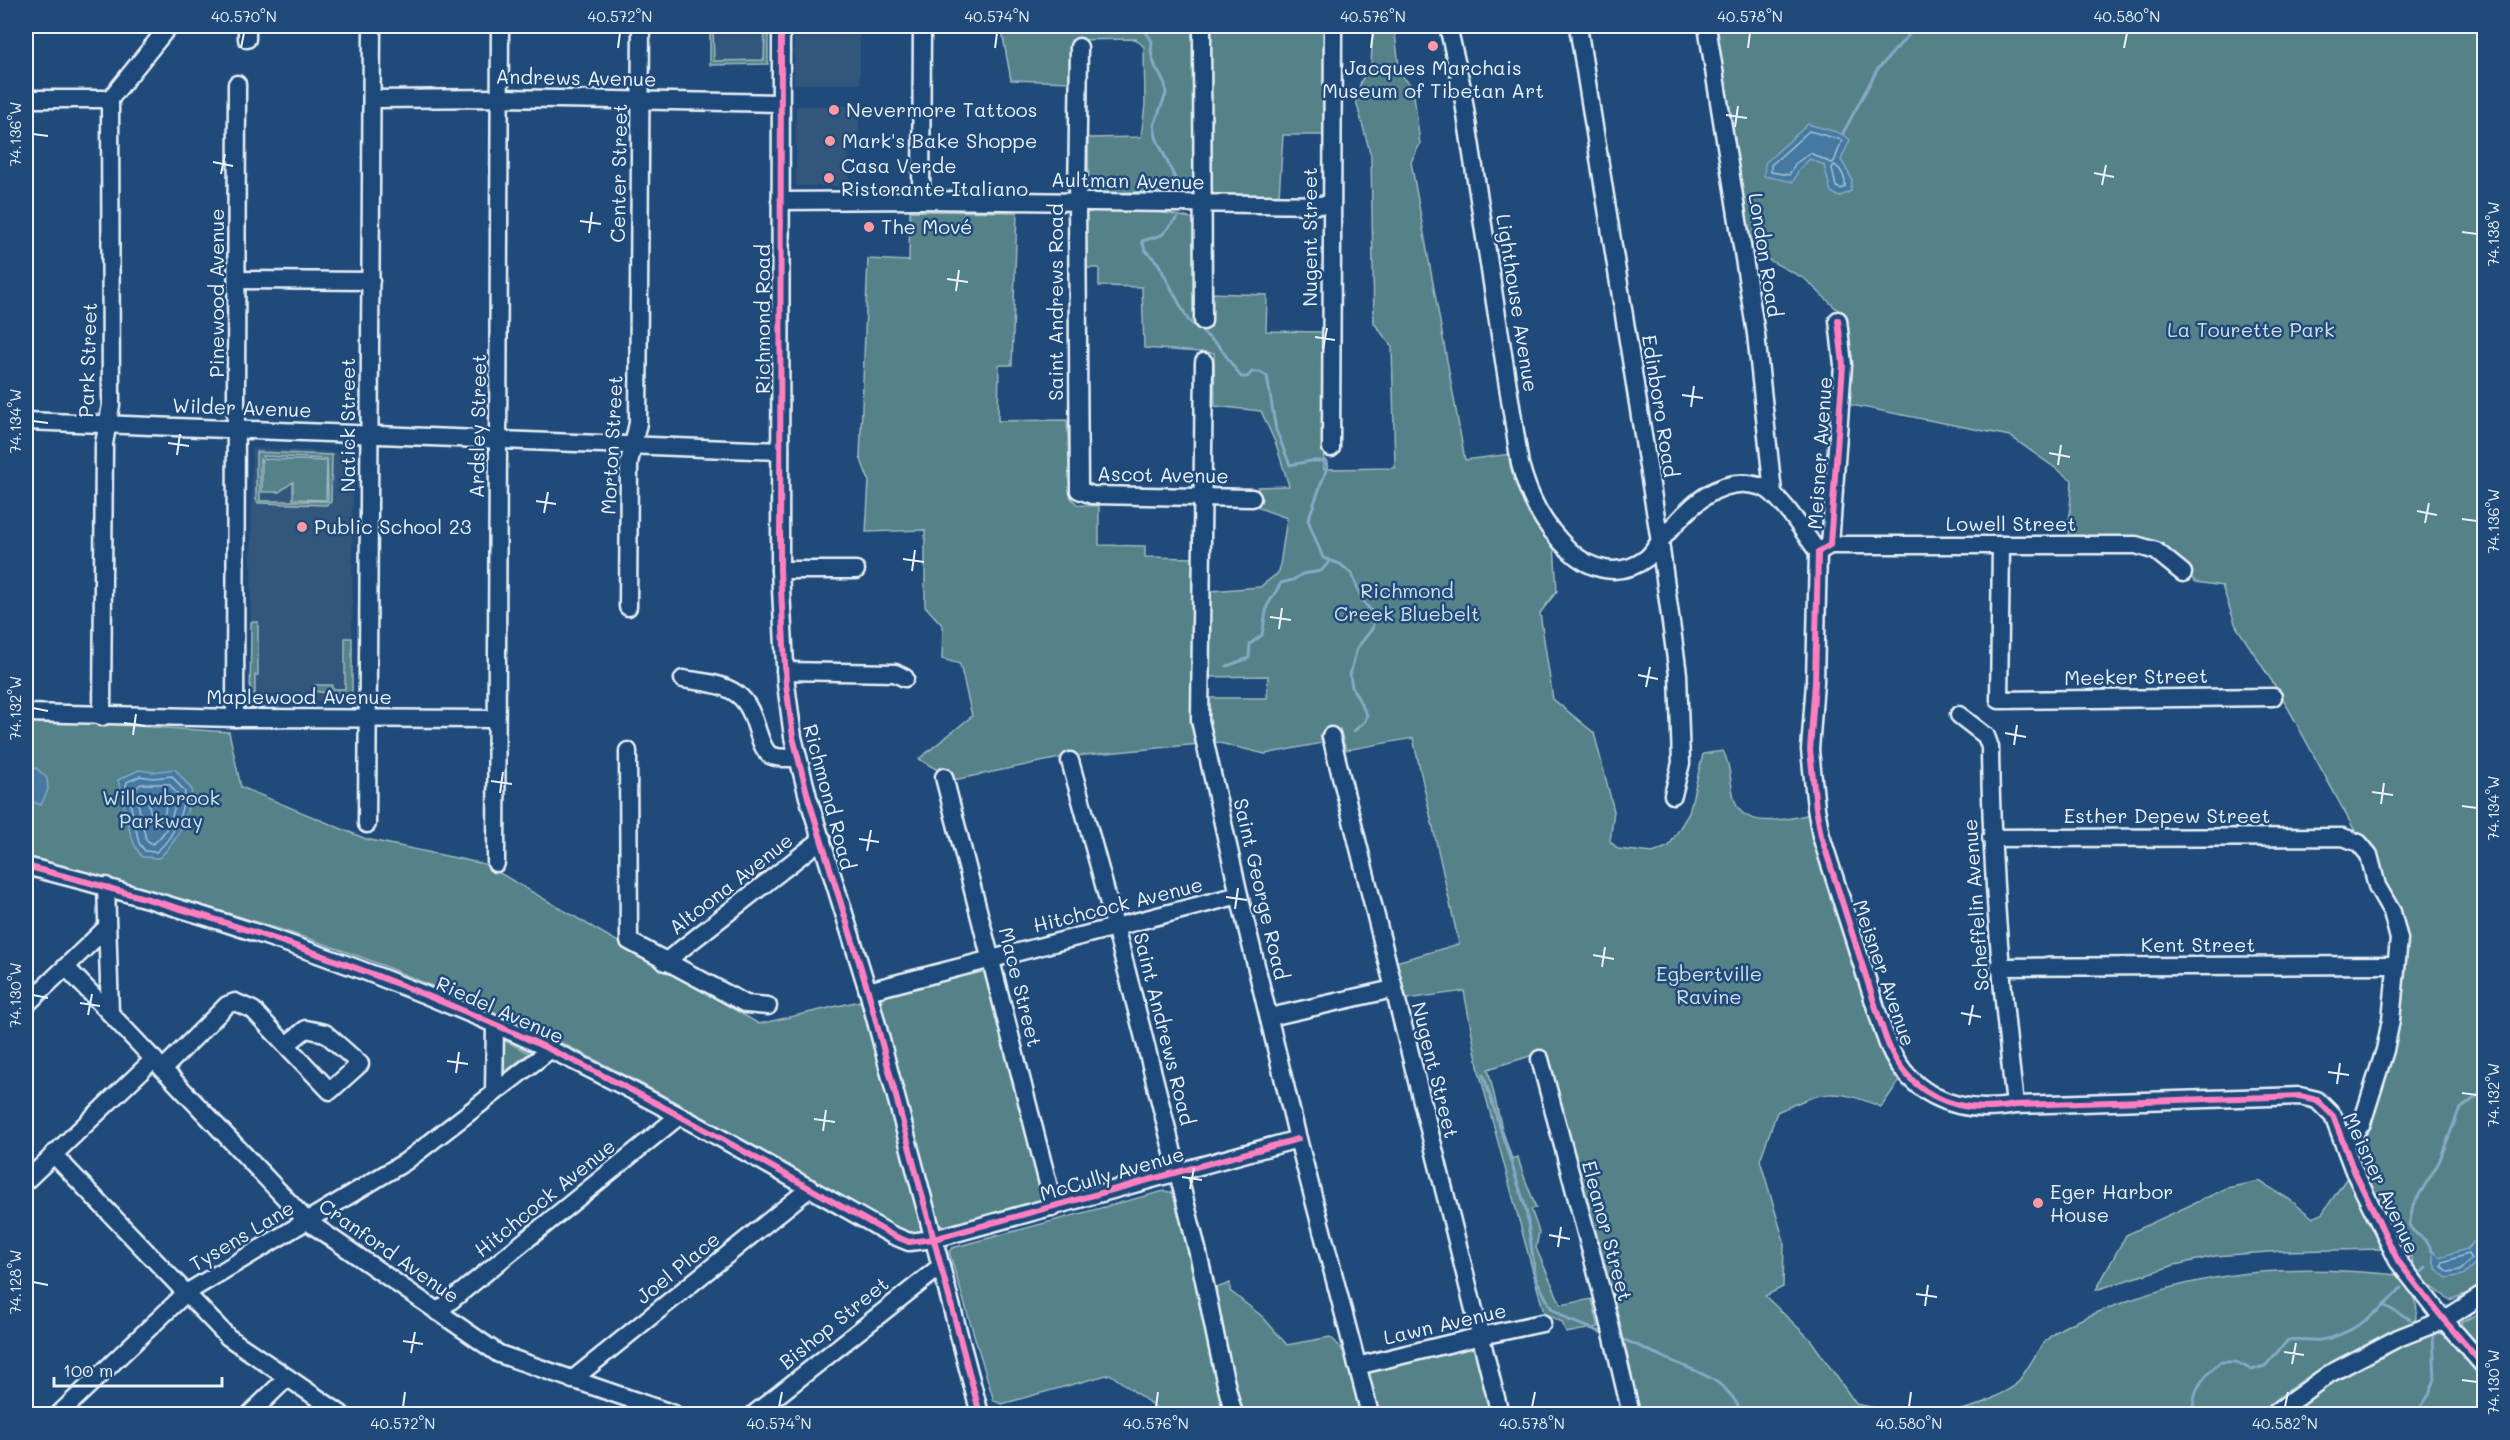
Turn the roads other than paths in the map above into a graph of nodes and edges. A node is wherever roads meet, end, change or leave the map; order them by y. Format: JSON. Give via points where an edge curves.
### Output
{"nodes":[{"id":1,"x":170,"y":26,"type":"edge"},
{"id":2,"x":372,"y":26,"type":"edge"},
{"id":3,"x":500,"y":26,"type":"edge"},
{"id":4,"x":641,"y":26,"type":"edge"},
{"id":5,"x":781,"y":26,"type":"edge"},
{"id":6,"x":922,"y":26,"type":"edge"},
{"id":7,"x":1202,"y":26,"type":"edge"},
{"id":8,"x":1333,"y":26,"type":"edge"},
{"id":9,"x":1448,"y":26,"type":"edge"},
{"id":10,"x":1578,"y":26,"type":"edge"},
{"id":11,"x":1707,"y":26,"type":"edge"},
{"id":12,"x":1078,"y":47,"type":"dead end"},
{"id":13,"x":237,"y":84,"type":"dead end"},
{"id":14,"x":501,"y":98,"type":"junction"},
{"id":15,"x":26,"y":99,"type":"edge"},
{"id":16,"x":110,"y":99,"type":"junction"},
{"id":17,"x":372,"y":99,"type":"junction"},
{"id":18,"x":641,"y":100,"type":"junction"},
{"id":19,"x":780,"y":103,"type":"junction"},
{"id":20,"x":921,"y":200,"type":"junction"},
{"id":21,"x":780,"y":201,"type":"junction"},
{"id":22,"x":1077,"y":202,"type":"junction"},
{"id":23,"x":1202,"y":203,"type":"junction"},
{"id":24,"x":1331,"y":205,"type":"junction"},
{"id":25,"x":238,"y":280,"type":"junction"},
{"id":26,"x":370,"y":281,"type":"junction"},
{"id":27,"x":638,"y":285,"type":"joint"},
{"id":28,"x":1838,"y":320,"type":"dead end"},
{"id":29,"x":1203,"y":321,"type":"dead end"},
{"id":30,"x":1204,"y":362,"type":"dead end"},
{"id":31,"x":26,"y":422,"type":"edge"},
{"id":32,"x":107,"y":425,"type":"junction"},
{"id":33,"x":238,"y":429,"type":"junction"},
{"id":34,"x":369,"y":434,"type":"junction"},
{"id":35,"x":499,"y":440,"type":"junction"},
{"id":36,"x":633,"y":445,"type":"junction"},
{"id":37,"x":1331,"y":448,"type":"dead end"},
{"id":38,"x":780,"y":451,"type":"junction"},
{"id":39,"x":1078,"y":485,"type":"joint"},
{"id":40,"x":1773,"y":492,"type":"junction"},
{"id":41,"x":1202,"y":497,"type":"junction"},
{"id":42,"x":1252,"y":498,"type":"dead end"},
{"id":43,"x":1660,"y":542,"type":"junction"},
{"id":44,"x":2001,"y":545,"type":"junction"},
{"id":45,"x":1824,"y":549,"type":"junction"},
{"id":46,"x":780,"y":570,"type":"junction"},
{"id":47,"x":856,"y":570,"type":"dead end"},
{"id":48,"x":2183,"y":573,"type":"dead end"},
{"id":49,"x":628,"y":607,"type":"dead end"},
{"id":50,"x":785,"y":671,"type":"junction"},
{"id":51,"x":905,"y":678,"type":"dead end"},
{"id":52,"x":683,"y":679,"type":"dead end"},
{"id":53,"x":2273,"y":697,"type":"dead end"},
{"id":54,"x":26,"y":713,"type":"edge"},
{"id":55,"x":1959,"y":715,"type":"dead end"},
{"id":56,"x":102,"y":717,"type":"junction"},
{"id":57,"x":235,"y":718,"type":"junction"},
{"id":58,"x":367,"y":719,"type":"junction"},
{"id":59,"x":496,"y":719,"type":"junction"},
{"id":60,"x":1331,"y":736,"type":"dead end"},
{"id":61,"x":628,"y":751,"type":"dead end"},
{"id":62,"x":798,"y":758,"type":"junction"},
{"id":63,"x":1070,"y":761,"type":"dead end"},
{"id":64,"x":944,"y":777,"type":"dead end"},
{"id":65,"x":1673,"y":795,"type":"dead end"},
{"id":66,"x":366,"y":824,"type":"dead end"},
{"id":67,"x":1991,"y":838,"type":"junction"},
{"id":68,"x":822,"y":839,"type":"junction"},
{"id":69,"x":496,"y":864,"type":"dead end"},
{"id":70,"x":26,"y":866,"type":"edge"},
{"id":71,"x":106,"y":886,"type":"junction"},
{"id":72,"x":1239,"y":895,"type":"junction"},
{"id":73,"x":1117,"y":926,"type":"junction"},
{"id":74,"x":107,"y":927,"type":"junction"},
{"id":75,"x":992,"y":959,"type":"junction"},
{"id":76,"x":665,"y":962,"type":"junction"},
{"id":77,"x":2396,"y":965,"type":"junction"},
{"id":78,"x":66,"y":967,"type":"junction"},
{"id":79,"x":1999,"y":967,"type":"junction"},
{"id":80,"x":1393,"y":989,"type":"junction"},
{"id":81,"x":868,"y":991,"type":"junction"},
{"id":82,"x":26,"y":1005,"type":"edge"},
{"id":83,"x":768,"y":1006,"type":"dead end"},
{"id":84,"x":110,"y":1013,"type":"junction"},
{"id":85,"x":1270,"y":1017,"type":"junction"},
{"id":86,"x":495,"y":1025,"type":"junction"},
{"id":87,"x":286,"y":1046,"type":"dead end"},
{"id":88,"x":550,"y":1050,"type":"junction"},
{"id":89,"x":1540,"y":1059,"type":"dead end"},
{"id":90,"x":159,"y":1064,"type":"junction"},
{"id":91,"x":494,"y":1093,"type":"junction"},
{"id":92,"x":2015,"y":1106,"type":"junction"},
{"id":93,"x":680,"y":1116,"type":"junction"},
{"id":94,"x":1298,"y":1139,"type":"junction"},
{"id":95,"x":2345,"y":1145,"type":"junction"},
{"id":96,"x":53,"y":1154,"type":"junction"},
{"id":97,"x":1178,"y":1172,"type":"junction"},
{"id":98,"x":26,"y":1181,"type":"edge"},
{"id":99,"x":810,"y":1188,"type":"junction"},
{"id":100,"x":1054,"y":1207,"type":"junction"},
{"id":101,"x":307,"y":1221,"type":"junction"},
{"id":102,"x":934,"y":1239,"type":"junction"},
{"id":103,"x":941,"y":1266,"type":"junction"},
{"id":104,"x":186,"y":1293,"type":"junction"},
{"id":105,"x":2484,"y":1294,"type":"edge"},
{"id":106,"x":437,"y":1312,"type":"junction"},
{"id":107,"x":2444,"y":1320,"type":"junction"},
{"id":108,"x":1542,"y":1323,"type":"dead end"},
{"id":109,"x":1481,"y":1336,"type":"junction"},
{"id":110,"x":1357,"y":1366,"type":"junction"},
{"id":111,"x":2484,"y":1366,"type":"edge"},
{"id":112,"x":287,"y":1378,"type":"junction"},
{"id":113,"x":572,"y":1380,"type":"junction"},
{"id":114,"x":59,"y":1414,"type":"edge"},
{"id":115,"x":250,"y":1414,"type":"edge"},
{"id":116,"x":341,"y":1414,"type":"edge"},
{"id":117,"x":674,"y":1414,"type":"edge"},
{"id":118,"x":754,"y":1414,"type":"edge"},
{"id":119,"x":980,"y":1414,"type":"edge"},
{"id":120,"x":1234,"y":1414,"type":"edge"},
{"id":121,"x":1370,"y":1414,"type":"edge"},
{"id":122,"x":1500,"y":1414,"type":"edge"},
{"id":123,"x":1631,"y":1414,"type":"edge"},
{"id":124,"x":2274,"y":1414,"type":"edge"}],
"edges":[{"from":1,"to":16,"type":"street"},
{"from":2,"to":17,"type":"street","name":"Natick Street"},
{"from":3,"to":14,"type":"street","name":"Ardsley Street"},
{"from":4,"to":18,"type":"street","name":"Center Street"},
{"from":5,"to":19,"type":"street","name":"Richmond Road"},
{"from":6,"to":20,"type":"street"},
{"from":7,"to":23,"type":"street"},
{"from":8,"to":24,"type":"street","name":"Nugent Street"},
{"from":9,"to":43,"type":"street","name":"Lighthouse Avenue","via":[[1461,83],[1526,485],[1557,538],[1589,565],[1624,569],[1646,558]]},
{"from":10,"to":43,"type":"street","name":"Edinboro Road"},
{"from":11,"to":40,"type":"street","name":"London Road","via":[[1754,323]]},
{"from":12,"to":22,"type":"street","name":"Saint Andrews Road"},
{"from":13,"to":25,"type":"street","name":"Pinewood Avenue"},
{"from":14,"to":17,"type":"street","name":"Andrews Avenue"},
{"from":14,"to":18,"type":"street","name":"Andrews Avenue"},
{"from":14,"to":35,"type":"street","name":"Ardsley Street"},
{"from":15,"to":16,"type":"street"},
{"from":16,"to":32,"type":"street","name":"Park Street","via":[[111,405]]},
{"from":17,"to":26,"type":"street","name":"Natick Street"},
{"from":18,"to":19,"type":"street","name":"Andrews Avenue"},
{"from":18,"to":27,"type":"street","name":"Center Street"},
{"from":19,"to":21,"type":"street","name":"Richmond Road"},
{"from":20,"to":21,"type":"street","name":"Aultman Avenue"},
{"from":20,"to":22,"type":"street","name":"Aultman Avenue"},
{"from":21,"to":38,"type":"street","name":"Richmond Road"},
{"from":22,"to":23,"type":"street","name":"Aultman Avenue"},
{"from":22,"to":39,"type":"street","name":"Saint Andrews Road"},
{"from":23,"to":24,"type":"street","name":"Aultman Avenue"},
{"from":23,"to":29,"type":"street"},
{"from":24,"to":37,"type":"street","name":"Nugent Street"},
{"from":25,"to":26,"type":"street"},
{"from":25,"to":33,"type":"street","name":"Pinewood Avenue"},
{"from":26,"to":34,"type":"street","name":"Natick Street"},
{"from":27,"to":36,"type":"street","name":"Morton Street","via":[[638,423]]},
{"from":28,"to":45,"type":"street","name":"Meisner Avenue","via":[[1843,365]]},
{"from":30,"to":41,"type":"street","name":"Saint George Road"},
{"from":31,"to":32,"type":"street","name":"Wilder Avenue"},
{"from":32,"to":33,"type":"street","name":"Wilder Avenue"},
{"from":32,"to":56,"type":"street","name":"Park Street"},
{"from":33,"to":34,"type":"street","name":"Wilder Avenue"},
{"from":33,"to":57,"type":"street","name":"Pinewood Avenue"},
{"from":34,"to":35,"type":"street","name":"Wilder Avenue"},
{"from":34,"to":58,"type":"street","name":"Natick Street"},
{"from":35,"to":36,"type":"street","name":"Wilder Avenue"},
{"from":35,"to":59,"type":"street","name":"Ardsley Street"},
{"from":36,"to":38,"type":"street","name":"Wilder Avenue"},
{"from":36,"to":49,"type":"street","name":"Morton Street","via":[[629,463]]},
{"from":38,"to":46,"type":"street","name":"Richmond Road"},
{"from":39,"to":41,"type":"street","name":"Ascot Avenue","via":[[1087,495]]},
{"from":40,"to":43,"type":"street","via":[[1738,484],[1711,491]]},
{"from":40,"to":45,"type":"street"},
{"from":41,"to":42,"type":"street","name":"Ascot Avenue"},
{"from":41,"to":72,"type":"street","name":"Saint George Road","via":[[1200,720]]},
{"from":43,"to":65,"type":"street","name":"Edinboro Road","via":[[1678,674],[1680,763]]},
{"from":44,"to":45,"type":"street","name":"Lowell Street"},
{"from":44,"to":48,"type":"street","name":"Lowell Street","via":[[2136,545],[2156,551]]},
{"from":44,"to":53,"type":"street","name":"Meeker Street","via":[[1999,700]]},
{"from":45,"to":92,"type":"street","name":"Meisner Avenue","via":[[1810,750],[1815,808],[1887,1042],[1903,1070],[1944,1101],[1979,1109]]},
{"from":46,"to":47,"type":"street"},
{"from":46,"to":50,"type":"street","name":"Richmond Road"},
{"from":50,"to":51,"type":"street","via":[[896,672]]},
{"from":50,"to":62,"type":"street","name":"Richmond Road"},
{"from":52,"to":62,"type":"street","via":[[738,694],[754,717],[766,750],[777,757]]},
{"from":54,"to":56,"type":"street","name":"Maplewood Avenue"},
{"from":55,"to":67,"type":"street","name":"Scheffelin Avenue","via":[[1986,735],[1990,747]]},
{"from":56,"to":57,"type":"street","name":"Maplewood Avenue"},
{"from":57,"to":58,"type":"street","name":"Maplewood Avenue"},
{"from":58,"to":59,"type":"street","name":"Maplewood Avenue"},
{"from":58,"to":66,"type":"street","name":"Natick Street"},
{"from":59,"to":69,"type":"street","name":"Ardsley Street"},
{"from":60,"to":80,"type":"street","name":"Nugent Street"},
{"from":61,"to":76,"type":"street","via":[[629,941]]},
{"from":62,"to":68,"type":"street","name":"Richmond Road"},
{"from":63,"to":73,"type":"street","name":"Saint Andrews Road"},
{"from":64,"to":75,"type":"street","name":"Mace Street"},
{"from":67,"to":77,"type":"street","name":"Esther Depew Street","via":[[2343,837],[2359,843],[2372,862],[2377,886],[2397,925]]},
{"from":67,"to":79,"type":"street","name":"Scheffelin Avenue"},
{"from":68,"to":76,"type":"street","name":"Altoona Avenue"},
{"from":68,"to":81,"type":"street","name":"Richmond Road"},
{"from":70,"to":71,"type":"street","name":"Riedel Avenue"},
{"from":71,"to":74,"type":"street"},
{"from":71,"to":86,"type":"street","name":"Riedel Avenue","via":[[255,931],[417,991]]},
{"from":72,"to":73,"type":"street","name":"Hitchcock Avenue"},
{"from":72,"to":85,"type":"street","name":"Saint George Road"},
{"from":73,"to":75,"type":"street","name":"Hitchcock Avenue"},
{"from":73,"to":97,"type":"street","name":"Saint Andrews Road"},
{"from":74,"to":78,"type":"street"},
{"from":74,"to":84,"type":"street"},
{"from":75,"to":81,"type":"street","name":"Hitchcock Avenue"},
{"from":75,"to":100,"type":"street","name":"Mace Street"},
{"from":76,"to":83,"type":"street","via":[[746,1004]]},
{"from":77,"to":79,"type":"street","name":"Kent Street"},
{"from":77,"to":95,"type":"street","via":[[2391,1020],[2377,1079],[2362,1124]]},
{"from":78,"to":82,"type":"street"},
{"from":78,"to":84,"type":"street","name":"Cranford Avenue"},
{"from":79,"to":92,"type":"street","name":"Scheffelin Avenue"},
{"from":80,"to":85,"type":"street"},
{"from":80,"to":109,"type":"street","name":"Nugent Street"},
{"from":81,"to":102,"type":"street","name":"Richmond Road"},
{"from":84,"to":90,"type":"street","name":"Cranford Avenue"},
{"from":85,"to":94,"type":"street","name":"Saint George Road"},
{"from":86,"to":88,"type":"street","name":"Riedel Avenue"},
{"from":86,"to":91,"type":"street"},
{"from":87,"to":90,"type":"street","via":[[253,1010],[235,1002]]},
{"from":88,"to":91,"type":"street","name":"Tysens Lane"},
{"from":88,"to":93,"type":"street","name":"Riedel Avenue"},
{"from":89,"to":123,"type":"street","name":"Eleanor Street"},
{"from":90,"to":96,"type":"street"},
{"from":90,"to":101,"type":"street","name":"Cranford Avenue"},
{"from":91,"to":101,"type":"street","name":"Tysens Lane","via":[[405,1162]]},
{"from":92,"to":95,"type":"street","name":"Meisner Avenue","via":[[2309,1097],[2333,1116]]},
{"from":93,"to":99,"type":"street","name":"Riedel Avenue"},
{"from":93,"to":106,"type":"street","name":"Hitchcock Avenue"},
{"from":94,"to":97,"type":"street","name":"McCully Avenue"},
{"from":94,"to":110,"type":"street","name":"Saint George Road"},
{"from":95,"to":107,"type":"street","name":"Meisner Avenue","via":[[2398,1261]]},
{"from":96,"to":98,"type":"street"},
{"from":96,"to":104,"type":"street"},
{"from":97,"to":100,"type":"street","name":"McCully Avenue"},
{"from":97,"to":120,"type":"street","name":"Saint Andrews Road"},
{"from":99,"to":102,"type":"street","name":"Riedel Avenue","via":[[901,1239]]},
{"from":99,"to":113,"type":"street","name":"Joel Place"},
{"from":100,"to":102,"type":"street","name":"McCully Avenue"},
{"from":101,"to":104,"type":"street","name":"Tysens Lane"},
{"from":101,"to":106,"type":"street","name":"Cranford Avenue"},
{"from":102,"to":103,"type":"street","name":"Richmond Road"},
{"from":103,"to":118,"type":"street","name":"Bishop Street"},
{"from":103,"to":119,"type":"street","name":"Richmond Road"},
{"from":104,"to":112,"type":"street","via":[[228,1336]]},
{"from":104,"to":114,"type":"street","name":"Tysens Lane"},
{"from":105,"to":107,"type":"street"},
{"from":106,"to":113,"type":"street","name":"Cranford Avenue","via":[[499,1354]]},
{"from":107,"to":111,"type":"street","name":"Meisner Avenue"},
{"from":107,"to":124,"type":"street","via":[[2364,1354]]},
{"from":108,"to":109,"type":"street","name":"Lawn Avenue"},
{"from":109,"to":110,"type":"street","name":"Lawn Avenue"},
{"from":109,"to":122,"type":"street","name":"Nugent Street"},
{"from":110,"to":121,"type":"street","name":"Saint George Road"},
{"from":112,"to":115,"type":"street"},
{"from":112,"to":116,"type":"street"},
{"from":113,"to":117,"type":"street","name":"Cranford Avenue"}]}
